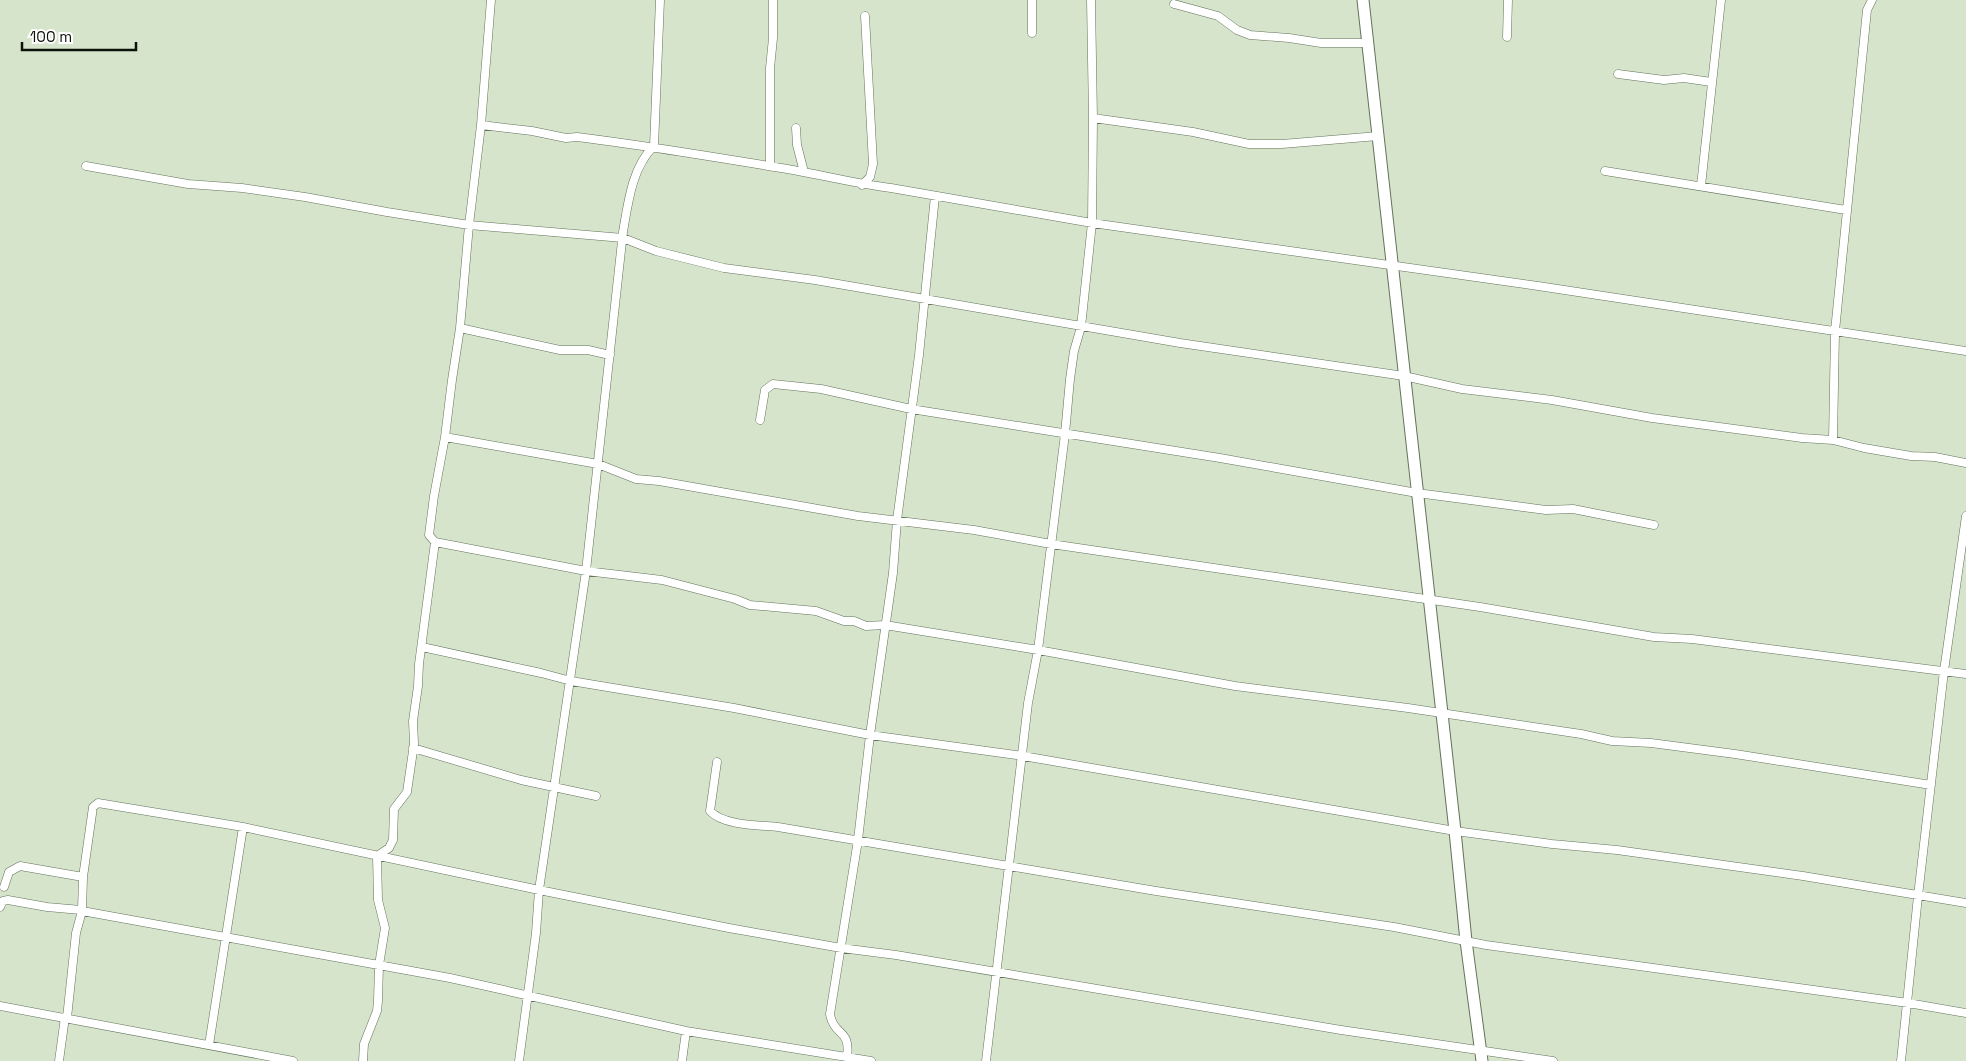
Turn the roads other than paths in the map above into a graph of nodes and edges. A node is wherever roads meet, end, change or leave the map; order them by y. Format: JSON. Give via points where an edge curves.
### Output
{"nodes":[{"id":1,"x":491,"y":0,"type":"edge"},
{"id":2,"x":660,"y":0,"type":"edge"},
{"id":3,"x":773,"y":0,"type":"edge"},
{"id":4,"x":1032,"y":0,"type":"edge"},
{"id":5,"x":1091,"y":0,"type":"edge"},
{"id":6,"x":1363,"y":0,"type":"edge"},
{"id":7,"x":1508,"y":0,"type":"edge"},
{"id":8,"x":1721,"y":0,"type":"edge"},
{"id":9,"x":1872,"y":0,"type":"edge"},
{"id":10,"x":1174,"y":4,"type":"dead end"},
{"id":11,"x":865,"y":16,"type":"dead end"},
{"id":12,"x":1032,"y":33,"type":"dead end"},
{"id":13,"x":1507,"y":37,"type":"dead end"},
{"id":14,"x":1367,"y":43,"type":"junction"},
{"id":15,"x":1618,"y":74,"type":"dead end"},
{"id":16,"x":1712,"y":82,"type":"junction"},
{"id":17,"x":1093,"y":118,"type":"junction"},
{"id":18,"x":481,"y":125,"type":"junction"},
{"id":19,"x":796,"y":128,"type":"dead end"},
{"id":20,"x":1378,"y":136,"type":"junction"},
{"id":21,"x":654,"y":146,"type":"junction"},
{"id":22,"x":86,"y":166,"type":"dead end"},
{"id":23,"x":770,"y":166,"type":"junction"},
{"id":24,"x":1605,"y":171,"type":"dead end"},
{"id":25,"x":804,"y":172,"type":"junction"},
{"id":26,"x":862,"y":185,"type":"junction"},
{"id":27,"x":1701,"y":186,"type":"junction"},
{"id":28,"x":935,"y":196,"type":"junction"},
{"id":29,"x":1846,"y":210,"type":"junction"},
{"id":30,"x":1092,"y":223,"type":"junction"},
{"id":31,"x":469,"y":225,"type":"junction"},
{"id":32,"x":623,"y":238,"type":"junction"},
{"id":33,"x":1392,"y":266,"type":"junction"},
{"id":34,"x":924,"y":299,"type":"junction"},
{"id":35,"x":1081,"y":327,"type":"junction"},
{"id":36,"x":460,"y":328,"type":"junction"},
{"id":37,"x":1835,"y":331,"type":"junction"},
{"id":38,"x":1966,"y":351,"type":"edge"},
{"id":39,"x":610,"y":355,"type":"junction"},
{"id":40,"x":1404,"y":376,"type":"junction"},
{"id":41,"x":911,"y":409,"type":"junction"},
{"id":42,"x":760,"y":420,"type":"dead end"},
{"id":43,"x":1065,"y":434,"type":"junction"},
{"id":44,"x":445,"y":437,"type":"junction"},
{"id":45,"x":1833,"y":440,"type":"junction"},
{"id":46,"x":1966,"y":463,"type":"edge"},
{"id":47,"x":598,"y":464,"type":"junction"},
{"id":48,"x":1417,"y":493,"type":"junction"},
{"id":49,"x":1966,"y":516,"type":"edge"},
{"id":50,"x":897,"y":520,"type":"junction"},
{"id":51,"x":1654,"y":525,"type":"dead end"},
{"id":52,"x":435,"y":542,"type":"junction"},
{"id":53,"x":1051,"y":544,"type":"junction"},
{"id":54,"x":1962,"y":570,"type":"edge"},
{"id":55,"x":586,"y":571,"type":"junction"},
{"id":56,"x":1429,"y":600,"type":"junction"},
{"id":57,"x":885,"y":626,"type":"junction"},
{"id":58,"x":422,"y":647,"type":"junction"},
{"id":59,"x":1038,"y":650,"type":"junction"},
{"id":60,"x":1944,"y":671,"type":"junction"},
{"id":61,"x":1966,"y":674,"type":"edge"},
{"id":62,"x":570,"y":681,"type":"junction"},
{"id":63,"x":1442,"y":714,"type":"junction"},
{"id":64,"x":870,"y":735,"type":"junction"},
{"id":65,"x":413,"y":748,"type":"junction"},
{"id":66,"x":1023,"y":756,"type":"junction"},
{"id":67,"x":717,"y":762,"type":"dead end"},
{"id":68,"x":1931,"y":785,"type":"junction"},
{"id":69,"x":555,"y":788,"type":"junction"},
{"id":70,"x":596,"y":796,"type":"dead end"},
{"id":71,"x":243,"y":827,"type":"junction"},
{"id":72,"x":1455,"y":831,"type":"junction"},
{"id":73,"x":858,"y":840,"type":"junction"},
{"id":74,"x":377,"y":856,"type":"junction"},
{"id":75,"x":1010,"y":866,"type":"junction"},
{"id":76,"x":83,"y":878,"type":"junction"},
{"id":77,"x":4,"y":887,"type":"dead end"},
{"id":78,"x":540,"y":890,"type":"junction"},
{"id":79,"x":1918,"y":896,"type":"junction"},
{"id":80,"x":1966,"y":904,"type":"edge"},
{"id":81,"x":0,"y":908,"type":"edge"},
{"id":82,"x":81,"y":910,"type":"junction"},
{"id":83,"x":226,"y":937,"type":"junction"},
{"id":84,"x":1466,"y":941,"type":"junction"},
{"id":85,"x":841,"y":948,"type":"junction"},
{"id":86,"x":379,"y":965,"type":"junction"},
{"id":87,"x":997,"y":973,"type":"junction"},
{"id":88,"x":526,"y":995,"type":"junction"},
{"id":89,"x":1908,"y":1003,"type":"junction"},
{"id":90,"x":0,"y":1006,"type":"edge"},
{"id":91,"x":1966,"y":1013,"type":"edge"},
{"id":92,"x":66,"y":1017,"type":"junction"},
{"id":93,"x":686,"y":1031,"type":"junction"},
{"id":94,"x":209,"y":1045,"type":"junction"},
{"id":95,"x":1481,"y":1056,"type":"edge"},
{"id":96,"x":824,"y":1057,"type":"edge"},
{"id":97,"x":847,"y":1057,"type":"junction"},
{"id":98,"x":59,"y":1061,"type":"edge"},
{"id":99,"x":293,"y":1061,"type":"edge"},
{"id":100,"x":363,"y":1061,"type":"edge"},
{"id":101,"x":519,"y":1061,"type":"edge"},
{"id":102,"x":682,"y":1061,"type":"edge"},
{"id":103,"x":871,"y":1061,"type":"edge"},
{"id":104,"x":986,"y":1061,"type":"edge"},
{"id":105,"x":1553,"y":1061,"type":"edge"},
{"id":106,"x":1902,"y":1061,"type":"edge"}],
"edges":[{"from":1,"to":18,"type":"street"},
{"from":2,"to":21,"type":"street"},
{"from":3,"to":23,"type":"street"},
{"from":4,"to":12,"type":"street"},
{"from":5,"to":17,"type":"street"},
{"from":6,"to":14,"type":"street"},
{"from":7,"to":13,"type":"street"},
{"from":8,"to":16,"type":"street"},
{"from":9,"to":29,"type":"street","via":[[1867,10]]},
{"from":10,"to":14,"type":"street","via":[[1218,16],[1250,35],[1321,43]]},
{"from":11,"to":26,"type":"street","via":[[873,164],[870,177]]},
{"from":14,"to":20,"type":"street"},
{"from":15,"to":16,"type":"street"},
{"from":16,"to":27,"type":"street"},
{"from":17,"to":20,"type":"street","via":[[1193,132],[1249,144]]},
{"from":17,"to":30,"type":"street"},
{"from":18,"to":21,"type":"street","via":[[566,138]]},
{"from":18,"to":31,"type":"street"},
{"from":19,"to":25,"type":"street"},
{"from":20,"to":33,"type":"street"},
{"from":21,"to":23,"type":"street"},
{"from":21,"to":32,"type":"street","via":[[644,159],[629,196]]},
{"from":22,"to":31,"type":"street","via":[[188,184],[287,194]]},
{"from":23,"to":25,"type":"street"},
{"from":24,"to":27,"type":"street"},
{"from":25,"to":26,"type":"street"},
{"from":26,"to":28,"type":"street"},
{"from":27,"to":29,"type":"street"},
{"from":28,"to":30,"type":"street"},
{"from":28,"to":34,"type":"street"},
{"from":29,"to":37,"type":"street"},
{"from":30,"to":33,"type":"street"},
{"from":30,"to":35,"type":"street"},
{"from":31,"to":32,"type":"street"},
{"from":31,"to":36,"type":"street"},
{"from":32,"to":34,"type":"street","via":[[674,256],[724,268]]},
{"from":32,"to":39,"type":"street"},
{"from":33,"to":37,"type":"street"},
{"from":33,"to":40,"type":"street"},
{"from":34,"to":35,"type":"street"},
{"from":34,"to":41,"type":"street"},
{"from":35,"to":40,"type":"street"},
{"from":35,"to":43,"type":"street","via":[[1074,351]]},
{"from":36,"to":39,"type":"street","via":[[560,350],[588,350]]},
{"from":36,"to":44,"type":"street"},
{"from":37,"to":38,"type":"street"},
{"from":37,"to":45,"type":"street"},
{"from":39,"to":47,"type":"street"},
{"from":40,"to":45,"type":"street","via":[[1652,418]]},
{"from":40,"to":48,"type":"street"},
{"from":41,"to":42,"type":"street","via":[[821,389],[773,384],[765,390]]},
{"from":41,"to":43,"type":"street"},
{"from":41,"to":50,"type":"street"},
{"from":43,"to":48,"type":"street"},
{"from":43,"to":53,"type":"street"},
{"from":44,"to":47,"type":"street"},
{"from":44,"to":52,"type":"street","via":[[429,535]]},
{"from":45,"to":46,"type":"street","via":[[1864,448]]},
{"from":47,"to":50,"type":"street","via":[[636,479]]},
{"from":47,"to":55,"type":"street"},
{"from":48,"to":51,"type":"street","via":[[1546,510],[1574,509]]},
{"from":48,"to":56,"type":"street"},
{"from":49,"to":54,"type":"street"},
{"from":50,"to":53,"type":"street"},
{"from":50,"to":57,"type":"street"},
{"from":52,"to":55,"type":"street"},
{"from":52,"to":58,"type":"street"},
{"from":53,"to":56,"type":"street"},
{"from":53,"to":59,"type":"street"},
{"from":54,"to":60,"type":"street"},
{"from":55,"to":57,"type":"street","via":[[662,580],[750,605],[816,612],[866,626]]},
{"from":55,"to":62,"type":"street"},
{"from":56,"to":60,"type":"street","via":[[1654,637]]},
{"from":56,"to":63,"type":"street"},
{"from":57,"to":59,"type":"street"},
{"from":57,"to":64,"type":"street"},
{"from":58,"to":62,"type":"street"},
{"from":58,"to":65,"type":"street"},
{"from":59,"to":63,"type":"street","via":[[1235,686]]},
{"from":59,"to":66,"type":"street"},
{"from":60,"to":61,"type":"street"},
{"from":60,"to":68,"type":"street"},
{"from":62,"to":64,"type":"street"},
{"from":62,"to":69,"type":"street"},
{"from":63,"to":68,"type":"street"},
{"from":63,"to":72,"type":"street"},
{"from":64,"to":66,"type":"street"},
{"from":64,"to":73,"type":"street"},
{"from":65,"to":69,"type":"street"},
{"from":65,"to":74,"type":"street","via":[[408,792],[394,809],[391,844],[387,851]]},
{"from":66,"to":72,"type":"street"},
{"from":66,"to":75,"type":"street"},
{"from":67,"to":73,"type":"street","via":[[710,811],[719,819]]},
{"from":68,"to":79,"type":"street"},
{"from":69,"to":70,"type":"street"},
{"from":69,"to":78,"type":"street"},
{"from":71,"to":74,"type":"street"},
{"from":71,"to":76,"type":"street","via":[[98,804],[93,807]]},
{"from":71,"to":83,"type":"street"},
{"from":72,"to":79,"type":"street","via":[[1626,851]]},
{"from":72,"to":84,"type":"street"},
{"from":73,"to":75,"type":"street"},
{"from":73,"to":85,"type":"street"},
{"from":74,"to":78,"type":"street"},
{"from":74,"to":86,"type":"street","via":[[378,900],[385,928]]},
{"from":75,"to":84,"type":"street"},
{"from":75,"to":87,"type":"street"},
{"from":76,"to":77,"type":"street","via":[[20,866],[9,872]]},
{"from":76,"to":82,"type":"street"},
{"from":78,"to":85,"type":"street"},
{"from":78,"to":88,"type":"street"},
{"from":79,"to":80,"type":"street"},
{"from":79,"to":89,"type":"street"},
{"from":81,"to":82,"type":"street","via":[[3,901],[8,900]]},
{"from":82,"to":83,"type":"street"},
{"from":82,"to":92,"type":"street"},
{"from":83,"to":86,"type":"street"},
{"from":83,"to":94,"type":"street"},
{"from":84,"to":89,"type":"street"},
{"from":84,"to":95,"type":"street"},
{"from":85,"to":87,"type":"street"},
{"from":85,"to":97,"type":"street","via":[[830,1014],[832,1024],[846,1037]]},
{"from":86,"to":88,"type":"street"},
{"from":86,"to":100,"type":"street","via":[[377,1011],[364,1044]]},
{"from":87,"to":95,"type":"street"},
{"from":87,"to":104,"type":"street"},
{"from":88,"to":93,"type":"street"},
{"from":88,"to":101,"type":"street"},
{"from":89,"to":91,"type":"street"},
{"from":89,"to":106,"type":"street"},
{"from":90,"to":92,"type":"street"},
{"from":92,"to":94,"type":"street"},
{"from":92,"to":98,"type":"street"},
{"from":93,"to":96,"type":"street"},
{"from":93,"to":102,"type":"street"},
{"from":94,"to":99,"type":"street"},
{"from":95,"to":105,"type":"street"},
{"from":96,"to":97,"type":"street"},
{"from":97,"to":103,"type":"street"}]}
